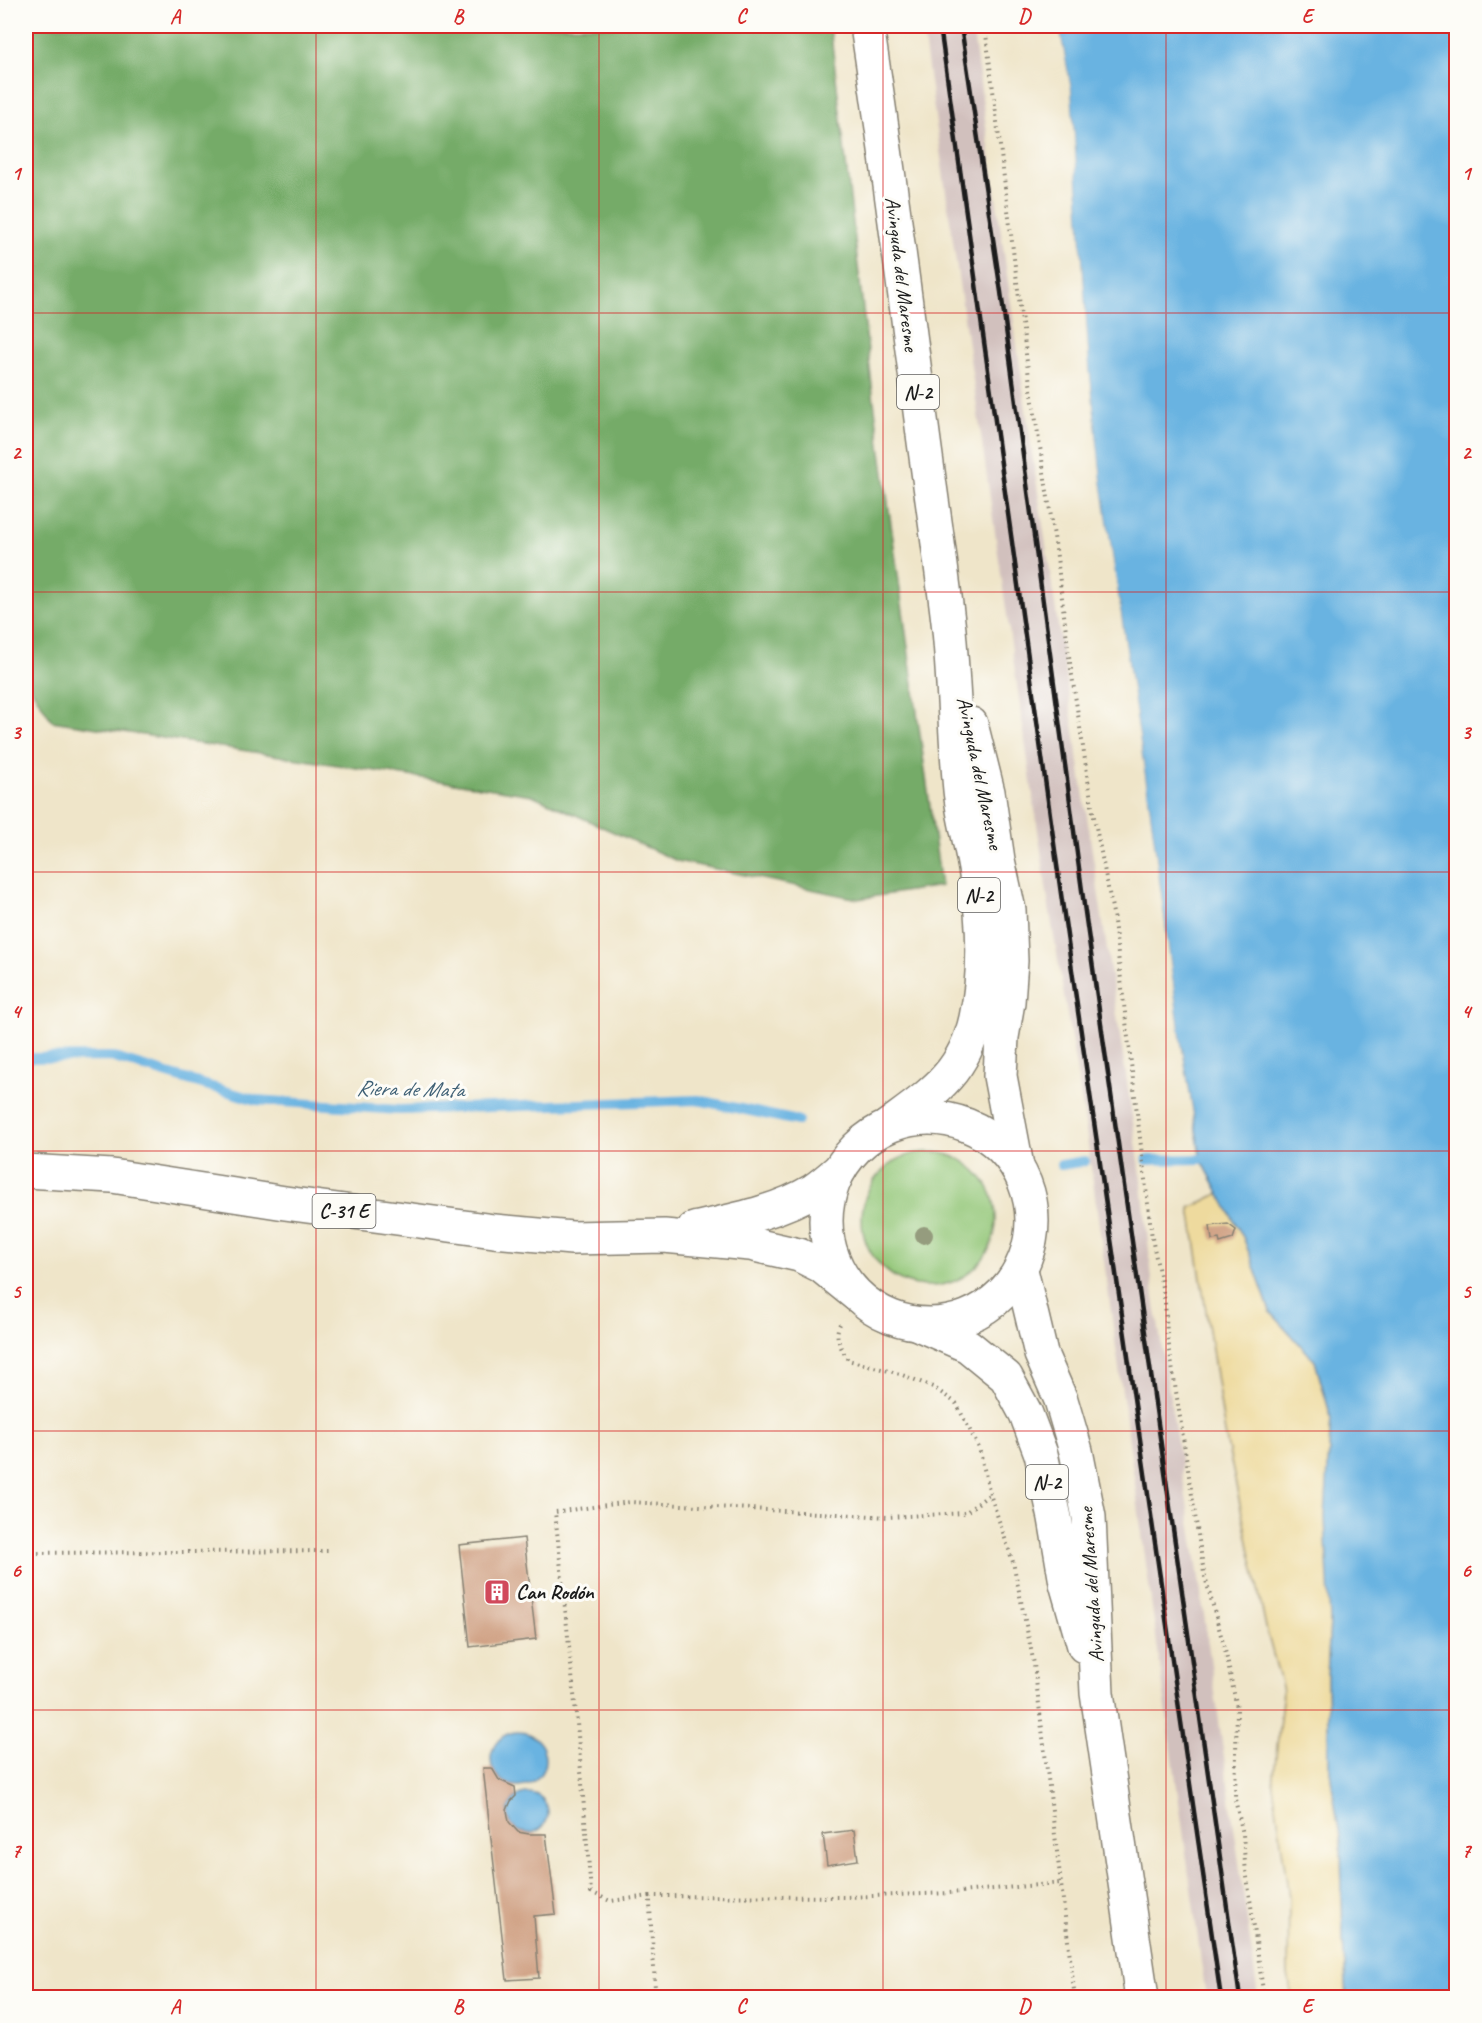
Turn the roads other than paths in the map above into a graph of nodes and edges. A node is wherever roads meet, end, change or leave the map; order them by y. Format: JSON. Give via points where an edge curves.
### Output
{"nodes":[{"id":1,"x":867,"y":26,"type":"edge"},
{"id":2,"x":949,"y":630,"type":"junction"},
{"id":3,"x":888,"y":1126,"type":"junction"},
{"id":4,"x":1017,"y":1166,"type":"junction"},
{"id":5,"x":840,"y":1169,"type":"junction"},
{"id":6,"x":26,"y":1171,"type":"edge"},
{"id":7,"x":664,"y":1236,"type":"junction"},
{"id":8,"x":1021,"y":1270,"type":"junction"},
{"id":9,"x":858,"y":1296,"type":"junction"},
{"id":10,"x":918,"y":1324,"type":"junction"},
{"id":11,"x":1097,"y":1693,"type":"junction"},
{"id":12,"x":1142,"y":1998,"type":"edge"}],
"edges":[{"from":1,"to":2,"type":"main road","name":"Avinguda del Maresme","number":"N-2"},
{"from":2,"to":3,"type":"main road","name":"Avinguda del Maresme","number":"N-2","via":[[960,793],[981,917],[982,987],[968,1043],[956,1068],[935,1091]]},
{"from":2,"to":4,"type":"main road","name":"Avinguda del Maresme","number":"N-2","via":[[988,792],[1009,910],[1011,961],[1000,1076]]},
{"from":3,"to":4,"type":"main road","number":"N-2","via":[[916,1118],[946,1119],[974,1127],[998,1144]]},
{"from":3,"to":5,"type":"main road","number":"N-2","via":[[861,1144]]},
{"from":4,"to":8,"type":"main road","number":"N-2","via":[[1028,1191],[1033,1218],[1031,1245]]},
{"from":5,"to":7,"type":"main road","number":"C-31 E","via":[[815,1190],[788,1203],[745,1218]]},
{"from":5,"to":9,"type":"main road","number":"N-2","via":[[829,1195],[825,1222],[840,1275]]},
{"from":6,"to":7,"type":"main road","number":"C-31 E","via":[[112,1176],[494,1231],[572,1238]]},
{"from":7,"to":9,"type":"main road","number":"C-31 E","via":[[750,1244],[800,1255],[821,1266]]},
{"from":8,"to":10,"type":"main road","number":"N-2","via":[[1002,1295],[978,1313],[949,1323]]},
{"from":8,"to":11,"type":"main road","name":"Avinguda del Maresme","number":"N-2","via":[[1041,1354],[1061,1400],[1076,1451],[1089,1517]]},
{"from":9,"to":10,"type":"main road","number":"N-2","via":[[886,1315]]},
{"from":10,"to":11,"type":"main road","name":"Avinguda del Maresme","number":"N-2","via":[[968,1346],[1006,1377],[1026,1414],[1041,1454],[1066,1583]]},
{"from":11,"to":12,"type":"main road","name":"Avinguda del Maresme","number":"N-2"}]}
